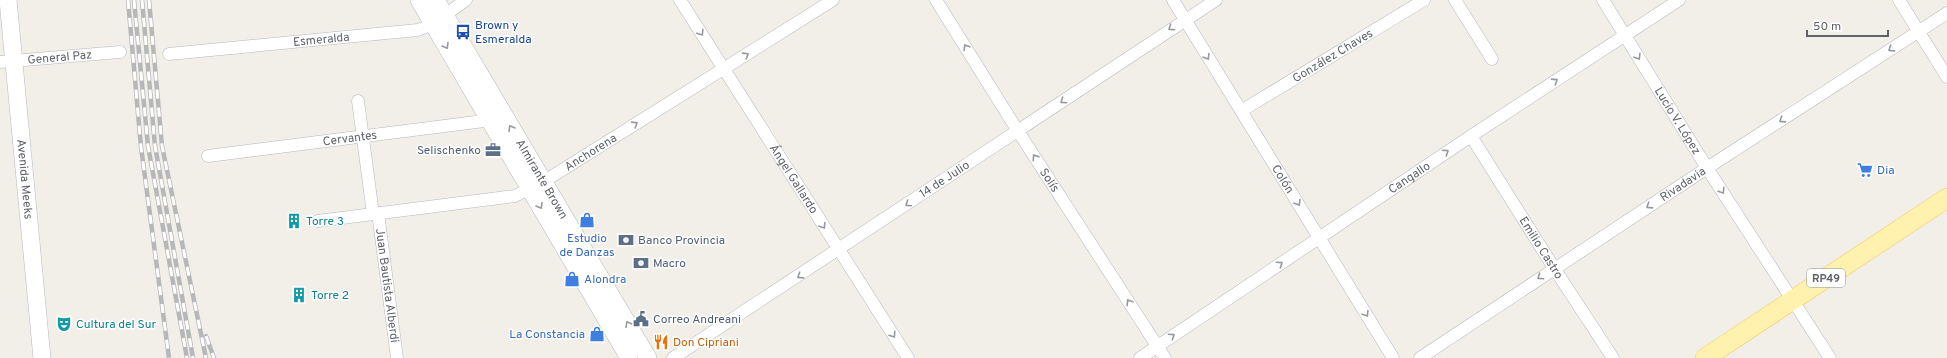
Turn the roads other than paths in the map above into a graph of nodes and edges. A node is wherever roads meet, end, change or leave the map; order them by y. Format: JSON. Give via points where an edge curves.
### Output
{"nodes":[{"id":1,"x":8,"y":0,"type":"edge"},
{"id":2,"x":419,"y":0,"type":"edge"},
{"id":3,"x":436,"y":0,"type":"edge"},
{"id":4,"x":466,"y":0,"type":"edge"},
{"id":5,"x":680,"y":0,"type":"edge"},
{"id":6,"x":833,"y":0,"type":"edge"},
{"id":7,"x":936,"y":0,"type":"edge"},
{"id":8,"x":1172,"y":0,"type":"edge"},
{"id":9,"x":1216,"y":0,"type":"edge"},
{"id":10,"x":1424,"y":0,"type":"edge"},
{"id":11,"x":1455,"y":0,"type":"edge"},
{"id":12,"x":1603,"y":0,"type":"edge"},
{"id":13,"x":1679,"y":0,"type":"edge"},
{"id":14,"x":1899,"y":0,"type":"edge"},
{"id":15,"x":1947,"y":13,"type":"edge"},
{"id":16,"x":439,"y":19,"type":"junction"},
{"id":17,"x":1185,"y":19,"type":"junction"},
{"id":18,"x":1919,"y":32,"type":"junction"},
{"id":19,"x":1625,"y":36,"type":"junction"},
{"id":20,"x":120,"y":52,"type":"dead end"},
{"id":21,"x":169,"y":54,"type":"dead end"},
{"id":22,"x":1492,"y":59,"type":"dead end"},
{"id":23,"x":7,"y":62,"type":"edge"},
{"id":24,"x":724,"y":68,"type":"junction"},
{"id":25,"x":1947,"y":77,"type":"edge"},
{"id":26,"x":358,"y":101,"type":"dead end"},
{"id":27,"x":1241,"y":111,"type":"junction"},
{"id":28,"x":492,"y":120,"type":"junction"},
{"id":29,"x":1018,"y":131,"type":"junction"},
{"id":30,"x":1471,"y":136,"type":"junction"},
{"id":31,"x":363,"y":137,"type":"junction"},
{"id":32,"x":208,"y":156,"type":"dead end"},
{"id":33,"x":1707,"y":168,"type":"junction"},
{"id":34,"x":537,"y":185,"type":"junction"},
{"id":35,"x":1947,"y":198,"type":"edge"},
{"id":36,"x":376,"y":213,"type":"junction"},
{"id":37,"x":318,"y":221,"type":"dead end"},
{"id":38,"x":1319,"y":238,"type":"junction"},
{"id":39,"x":838,"y":251,"type":"junction"},
{"id":40,"x":1554,"y":268,"type":"junction"},
{"id":41,"x":1793,"y":300,"type":"junction"},
{"id":42,"x":1158,"y":346,"type":"junction"},
{"id":43,"x":42,"y":358,"type":"edge"},
{"id":44,"x":397,"y":358,"type":"edge"},
{"id":45,"x":629,"y":358,"type":"edge"},
{"id":46,"x":648,"y":358,"type":"edge"},
{"id":47,"x":673,"y":358,"type":"edge"},
{"id":48,"x":908,"y":358,"type":"edge"},
{"id":49,"x":1140,"y":358,"type":"edge"},
{"id":50,"x":1165,"y":358,"type":"edge"},
{"id":51,"x":1393,"y":358,"type":"edge"},
{"id":52,"x":1420,"y":358,"type":"edge"},
{"id":53,"x":1613,"y":358,"type":"edge"},
{"id":54,"x":1705,"y":358,"type":"edge"},
{"id":55,"x":1830,"y":358,"type":"edge"}],
"edges":[{"from":1,"to":23,"type":"main road","name":"Avenida Meeks"},
{"from":2,"to":16,"type":"main road","name":"Almirante Brown"},
{"from":3,"to":16,"type":"main road","name":"Almirante Brown"},
{"from":4,"to":16,"type":"street","name":"Esmeralda"},
{"from":5,"to":24,"type":"street","name":"Ángel Gallardo","one_way":true},
{"from":24,"to":6,"type":"street","name":"Anchorena","one_way":true},
{"from":29,"to":7,"type":"street","name":"Solís","one_way":true},
{"from":8,"to":17,"type":"street","name":"Colón"},
{"from":9,"to":17,"type":"street","name":"14 de Julio"},
{"from":10,"to":27,"type":"street","name":"González Chaves"},
{"from":11,"to":22,"type":"street"},
{"from":12,"to":19,"type":"street","name":"Lucio V. López"},
{"from":13,"to":19,"type":"street","name":"Cangallo"},
{"from":14,"to":18,"type":"street"},
{"from":15,"to":18,"type":"street","name":"Rivadavia"},
{"from":16,"to":21,"type":"street","name":"Esmeralda","via":[[418,30]]},
{"from":16,"to":28,"type":"main road","name":"Almirante Brown","one_way":true},
{"from":34,"to":16,"type":"main road","name":"Almirante Brown","one_way":true},
{"from":17,"to":27,"type":"street","name":"Colón","one_way":true},
{"from":17,"to":29,"type":"street","name":"14 de Julio","one_way":true},
{"from":18,"to":25,"type":"street"},
{"from":18,"to":33,"type":"street","name":"Rivadavia","one_way":true},
{"from":30,"to":19,"type":"street","name":"Cangallo","one_way":true},
{"from":19,"to":33,"type":"street","name":"Lucio V. López","one_way":true},
{"from":20,"to":23,"type":"street","name":"General Paz"},
{"from":23,"to":43,"type":"main road","name":"Avenida Meeks"},
{"from":34,"to":24,"type":"street","name":"Anchorena","one_way":true},
{"from":24,"to":39,"type":"street","name":"Ángel Gallardo","one_way":true},
{"from":26,"to":31,"type":"street","name":"Juan Bautista Alberdi"},
{"from":27,"to":38,"type":"street","name":"Colón","one_way":true},
{"from":28,"to":31,"type":"street","name":"Cervantes"},
{"from":28,"to":34,"type":"main road","name":"Almirante Brown"},
{"from":29,"to":39,"type":"street","name":"14 de Julio","one_way":true},
{"from":42,"to":29,"type":"street","name":"Solís","one_way":true},
{"from":38,"to":30,"type":"street","name":"Cangallo","one_way":true},
{"from":30,"to":40,"type":"street","name":"Emilio Castro"},
{"from":31,"to":32,"type":"street","name":"Cervantes"},
{"from":31,"to":36,"type":"street","name":"Juan Bautista Alberdi"},
{"from":33,"to":40,"type":"street","name":"Rivadavia","one_way":true},
{"from":33,"to":41,"type":"street","name":"Lucio V. López","one_way":true},
{"from":34,"to":36,"type":"street","name":"Anchorena","via":[[515,196]]},
{"from":34,"to":45,"type":"main road","name":"Almirante Brown","one_way":true},
{"from":46,"to":34,"type":"main road","name":"Almirante Brown","one_way":true},
{"from":35,"to":41,"type":"main road","number":"RP49"},
{"from":36,"to":37,"type":"street","name":"Anchorena"},
{"from":36,"to":44,"type":"street","name":"Juan Bautista Alberdi"},
{"from":42,"to":38,"type":"street","name":"Cangallo","one_way":true},
{"from":38,"to":51,"type":"street","name":"Colón","one_way":true},
{"from":39,"to":47,"type":"street","name":"14 de Julio","one_way":true},
{"from":39,"to":48,"type":"street","name":"Ángel Gallardo","one_way":true},
{"from":40,"to":52,"type":"street","name":"Rivadavia","one_way":true},
{"from":40,"to":53,"type":"street","name":"Emilio Castro"},
{"from":41,"to":54,"type":"main road","number":"RP49"},
{"from":41,"to":55,"type":"street","name":"Lucio V. López"},
{"from":42,"to":49,"type":"street","name":"Cangallo"},
{"from":42,"to":50,"type":"street","name":"Solís"}]}
